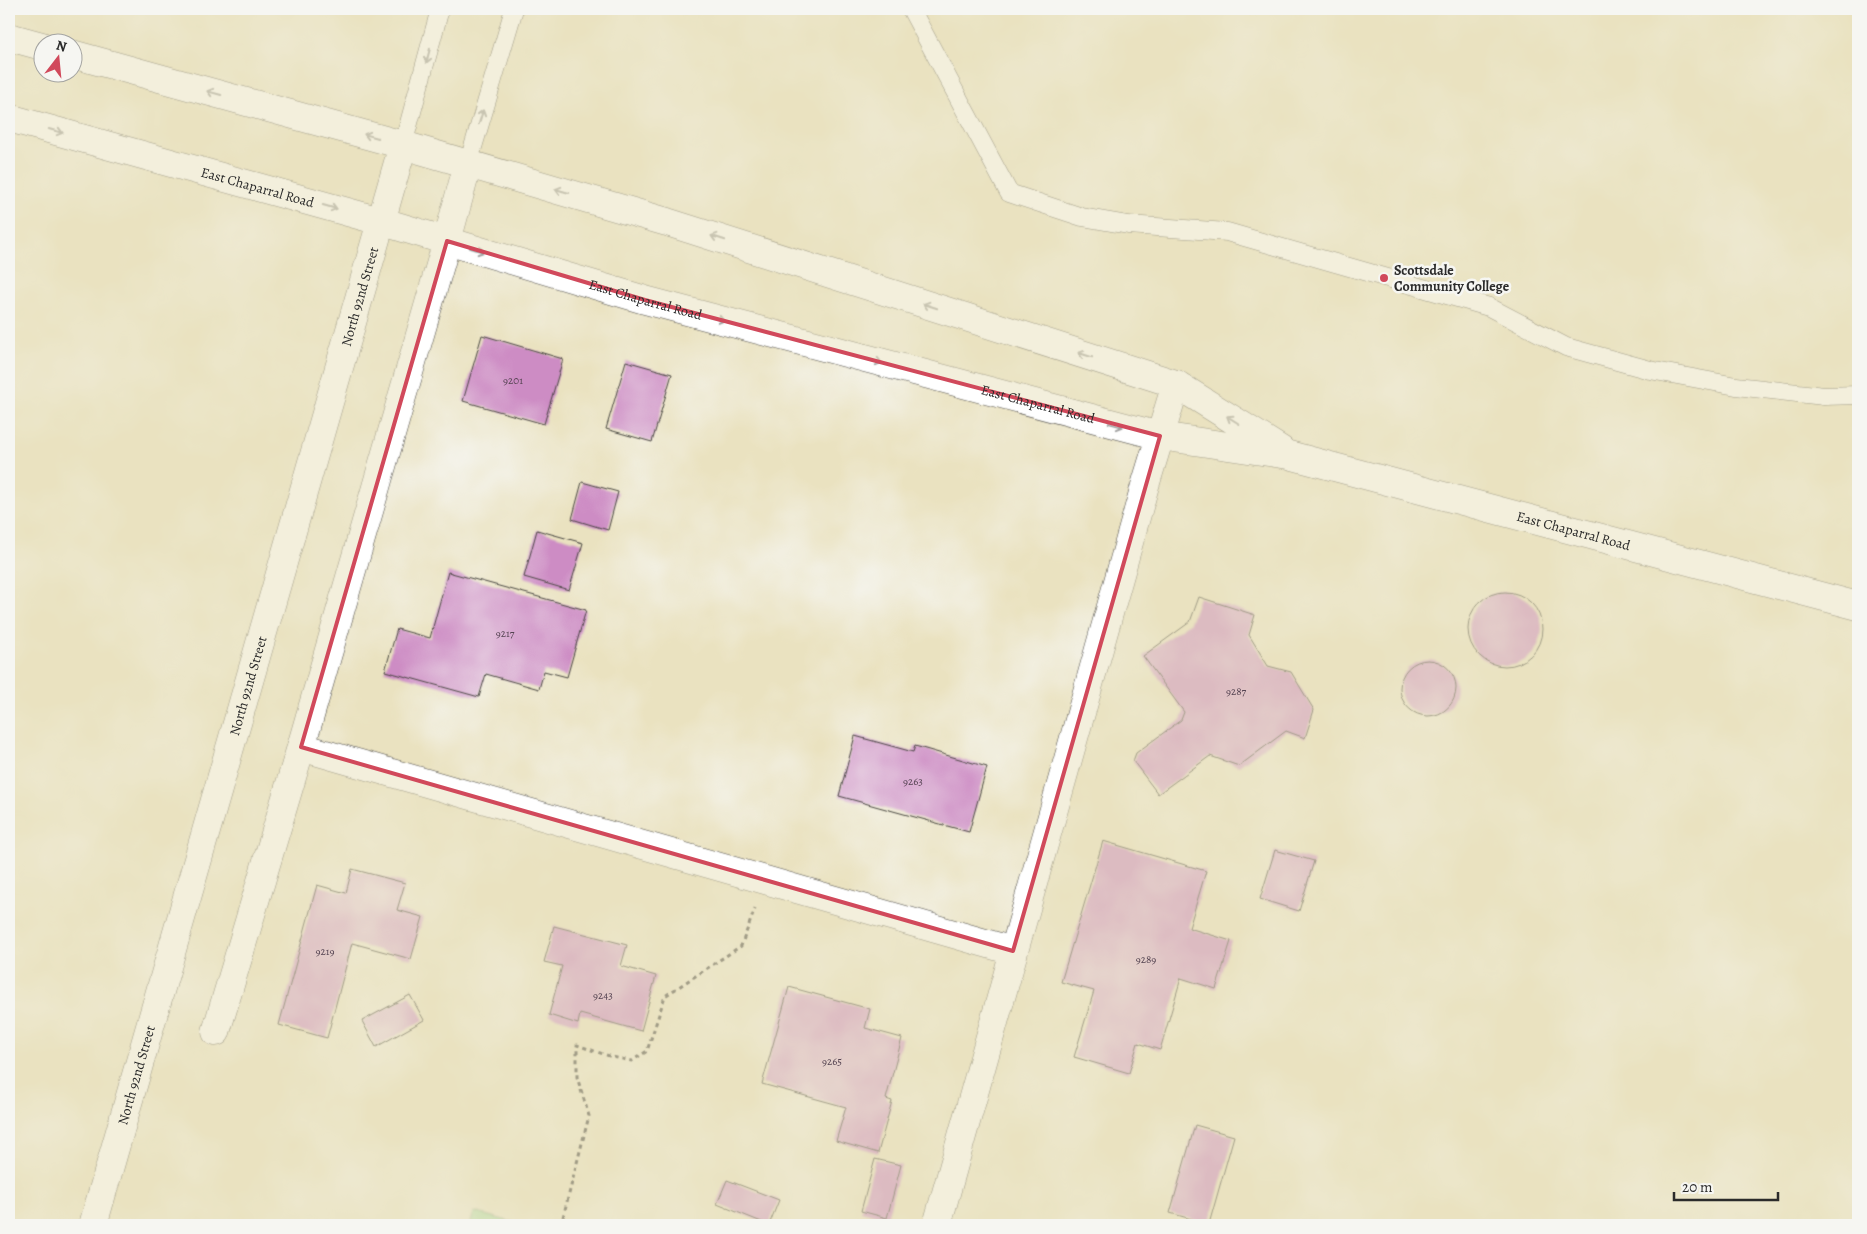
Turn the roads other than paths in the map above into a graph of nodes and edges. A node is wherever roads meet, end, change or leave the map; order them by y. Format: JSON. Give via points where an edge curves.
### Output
{"nodes":[{"id":1,"x":440,"y":9,"type":"edge"},
{"id":2,"x":514,"y":9,"type":"edge"},
{"id":3,"x":911,"y":9,"type":"edge"},
{"id":4,"x":9,"y":37,"type":"edge"},
{"id":5,"x":32,"y":43,"type":"edge"},
{"id":6,"x":82,"y":57,"type":"edge"},
{"id":7,"x":9,"y":118,"type":"edge"},
{"id":8,"x":403,"y":145,"type":"junction"},
{"id":9,"x":468,"y":164,"type":"junction"},
{"id":10,"x":380,"y":221,"type":"junction"},
{"id":11,"x":448,"y":240,"type":"junction"},
{"id":12,"x":1176,"y":384,"type":"junction"},
{"id":13,"x":1858,"y":396,"type":"edge"},
{"id":14,"x":1160,"y":436,"type":"junction"},
{"id":15,"x":1289,"y":455,"type":"junction"},
{"id":16,"x":1858,"y":606,"type":"edge"},
{"id":17,"x":301,"y":747,"type":"junction"},
{"id":18,"x":1013,"y":951,"type":"junction"},
{"id":19,"x":216,"y":1032,"type":"dead end"},
{"id":20,"x":93,"y":1225,"type":"edge"},
{"id":21,"x":937,"y":1225,"type":"edge"}],
"edges":[{"from":1,"to":8,"type":"lane","one_way":true},
{"from":9,"to":2,"type":"lane","one_way":true},
{"from":3,"to":13,"type":"lane","via":[[1009,192],[1082,217],[1128,226],[1227,232],[1489,307],[1566,347],[1650,370],[1736,386],[1824,396]]},
{"from":4,"to":5,"type":"street"},
{"from":8,"to":6,"type":"street","name":"East Chaparral Road","one_way":true},
{"from":7,"to":10,"type":"street","name":"East Chaparral Road","one_way":true},
{"from":8,"to":9,"type":"street","name":"East Chaparral Road"},
{"from":8,"to":10,"type":"street","name":"North 92nd Street"},
{"from":9,"to":11,"type":"street"},
{"from":12,"to":9,"type":"street","name":"East Chaparral Road","one_way":true,"via":[[675,225]]},
{"from":10,"to":11,"type":"street","name":"East Chaparral Road"},
{"from":10,"to":20,"type":"street","name":"North 92nd Street"},
{"from":11,"to":14,"type":"street","name":"East Chaparral Road","one_way":true,"via":[[655,303]]},
{"from":11,"to":17,"type":"street"},
{"from":12,"to":14,"type":"street"},
{"from":15,"to":12,"type":"street","name":"East Chaparral Road","one_way":true},
{"from":14,"to":15,"type":"street","name":"East Chaparral Road"},
{"from":14,"to":18,"type":"street"},
{"from":15,"to":16,"type":"street","name":"East Chaparral Road"},
{"from":17,"to":18,"type":"street"},
{"from":17,"to":19,"type":"street"},
{"from":18,"to":21,"type":"street"}]}
